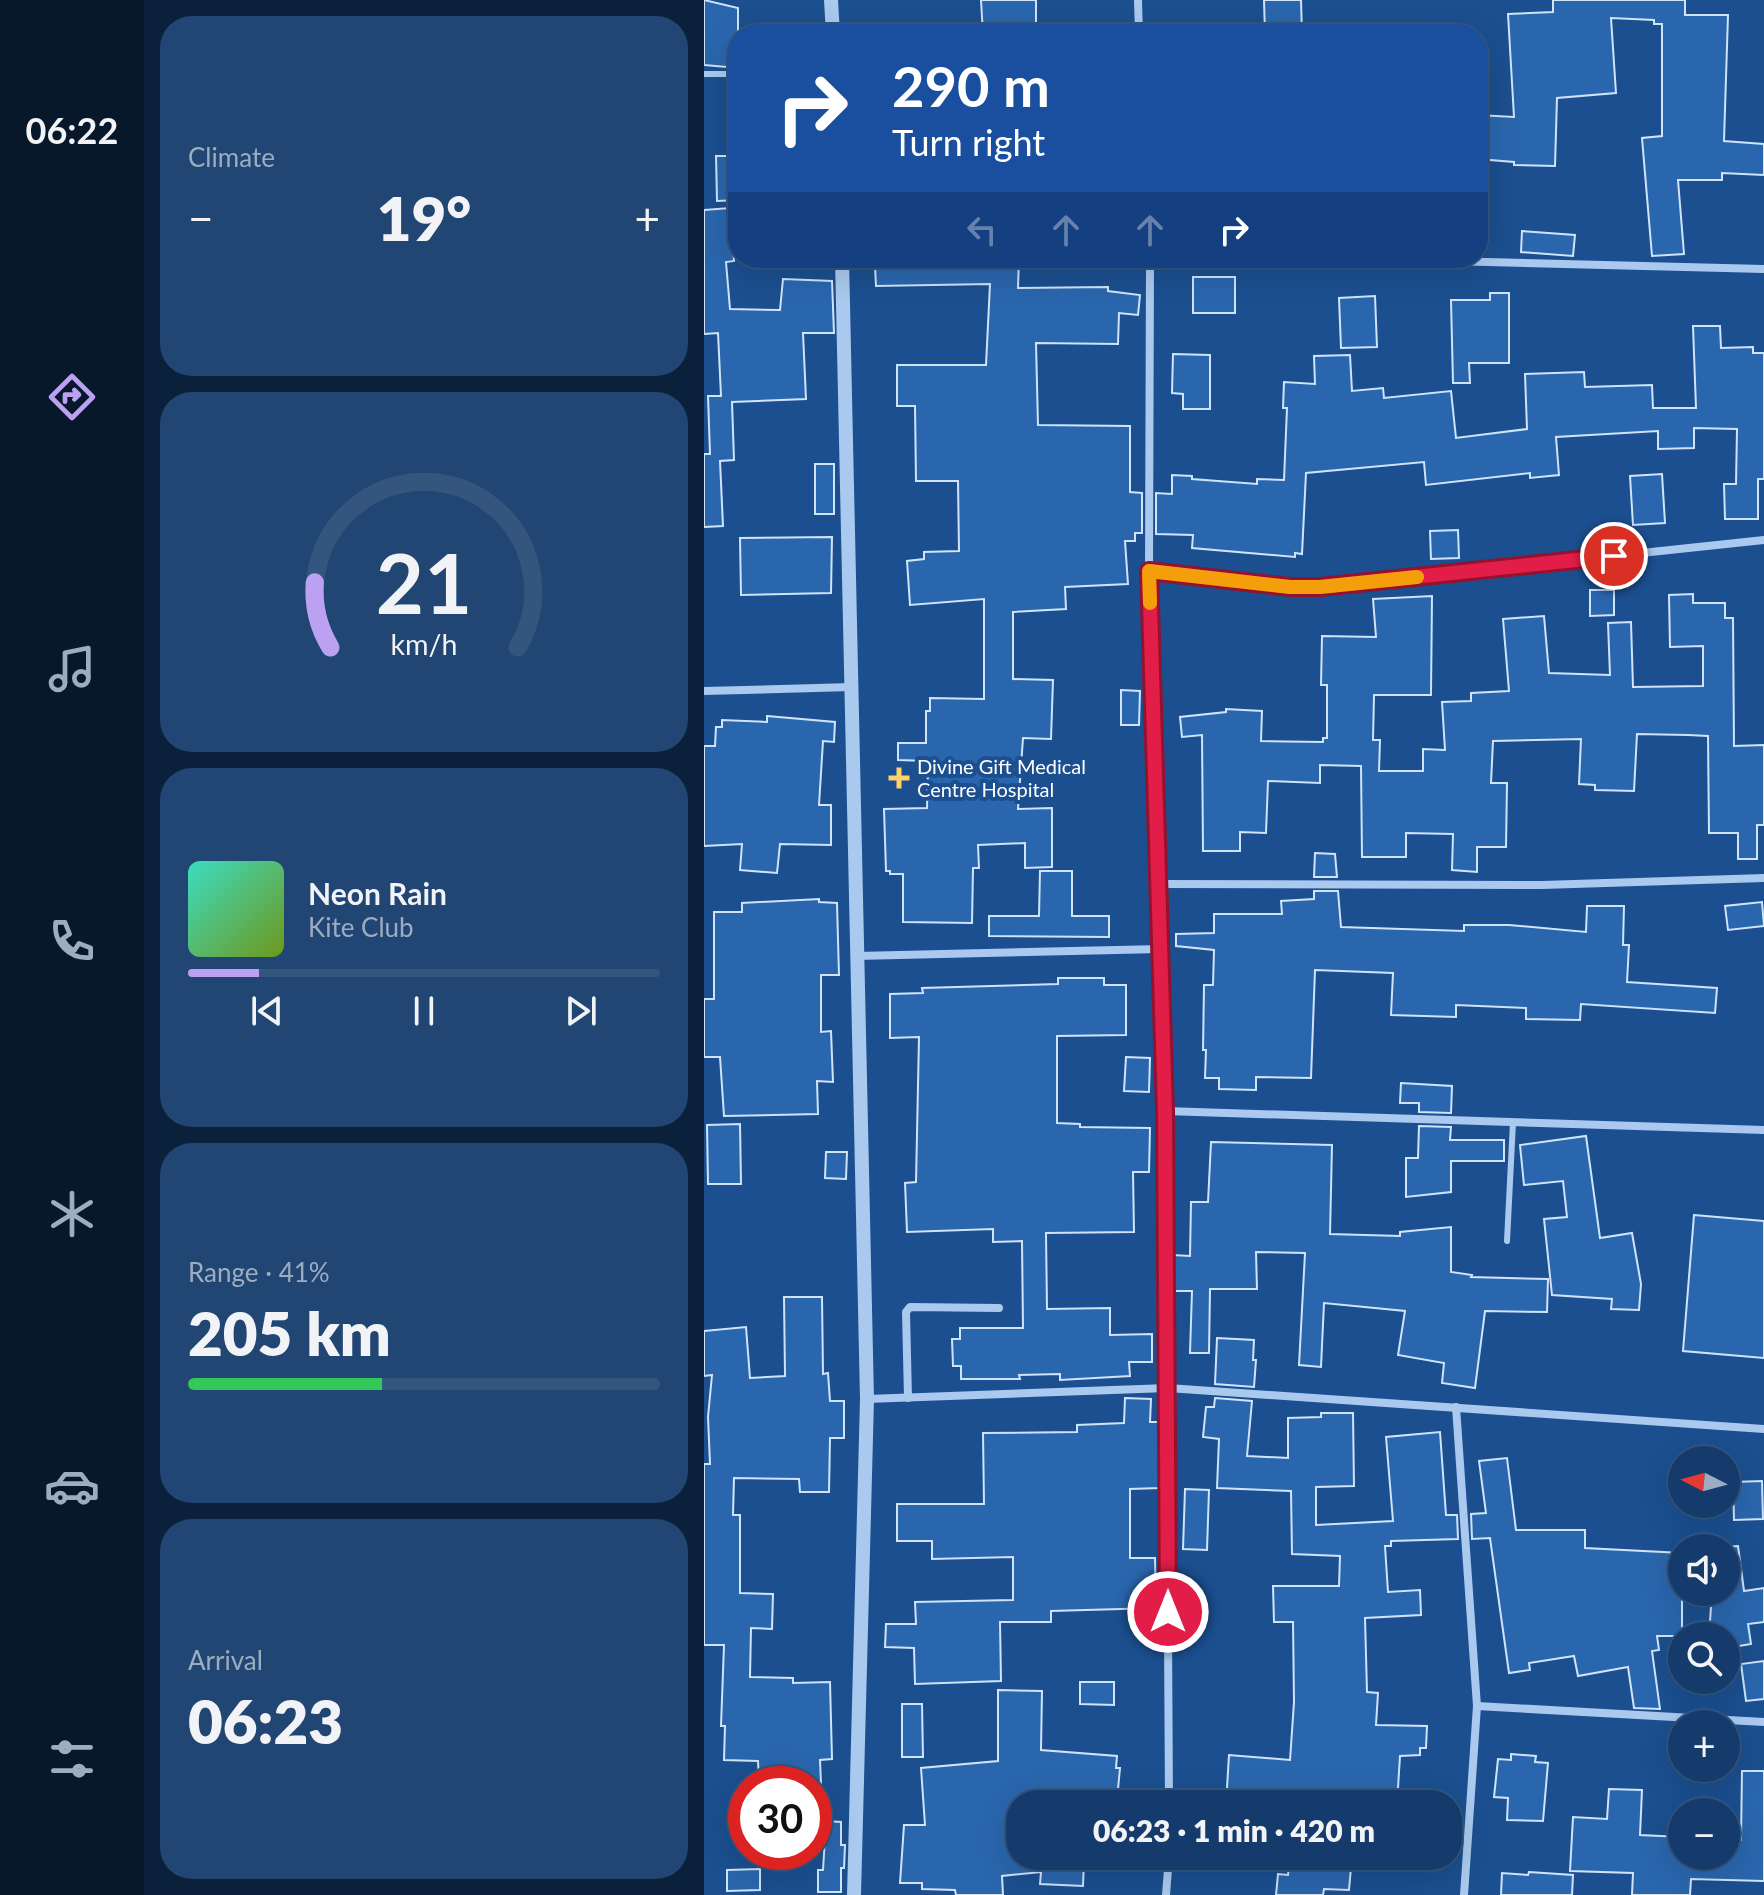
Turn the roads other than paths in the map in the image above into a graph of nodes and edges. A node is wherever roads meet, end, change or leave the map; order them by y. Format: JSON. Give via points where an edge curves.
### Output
{"nodes":[{"id":1,"x":831,"y":0,"type":"edge"},
{"id":2,"x":1138,"y":0,"type":"edge"},
{"id":3,"x":832,"y":24,"type":"edge"},
{"id":4,"x":1139,"y":24,"type":"edge"},
{"id":5,"x":704,"y":74,"type":"edge"},
{"id":6,"x":728,"y":74,"type":"edge"},
{"id":7,"x":1488,"y":262,"type":"edge"},
{"id":8,"x":842,"y":268,"type":"edge"},
{"id":9,"x":1150,"y":268,"type":"edge"},
{"id":10,"x":1764,"y":269,"type":"edge"},
{"id":11,"x":1764,"y":540,"type":"edge"},
{"id":12,"x":1149,"y":571,"type":"junction"},
{"id":13,"x":852,"y":687,"type":"junction"},
{"id":14,"x":704,"y":691,"type":"edge"},
{"id":15,"x":1764,"y":878,"type":"edge"},
{"id":16,"x":1158,"y":884,"type":"junction"},
{"id":17,"x":1161,"y":949,"type":"junction"},
{"id":18,"x":856,"y":956,"type":"junction"},
{"id":19,"x":1165,"y":1111,"type":"junction"},
{"id":20,"x":1513,"y":1122,"type":"junction"},
{"id":21,"x":1764,"y":1130,"type":"edge"},
{"id":22,"x":1507,"y":1241,"type":"dead end"},
{"id":23,"x":999,"y":1308,"type":"dead end"},
{"id":24,"x":1168,"y":1388,"type":"junction"},
{"id":25,"x":908,"y":1398,"type":"junction"},
{"id":26,"x":867,"y":1399,"type":"junction"},
{"id":27,"x":1456,"y":1407,"type":"junction"},
{"id":28,"x":1764,"y":1429,"type":"edge"},
{"id":29,"x":1477,"y":1706,"type":"junction"},
{"id":30,"x":1764,"y":1722,"type":"edge"},
{"id":31,"x":1169,"y":1790,"type":"edge"},
{"id":32,"x":1168,"y":1870,"type":"edge"},
{"id":33,"x":854,"y":1895,"type":"edge"},
{"id":34,"x":1166,"y":1895,"type":"edge"},
{"id":35,"x":1464,"y":1895,"type":"edge"}],
"edges":[{"from":1,"to":3,"type":"street"},
{"from":2,"to":4,"type":"street"},
{"from":5,"to":6,"type":"lane"},
{"from":7,"to":10,"type":"street"},
{"from":8,"to":13,"type":"street"},
{"from":9,"to":12,"type":"street"},
{"from":11,"to":12,"type":"street","via":[[1320,587]]},
{"from":12,"to":16,"type":"street"},
{"from":13,"to":14,"type":"street"},
{"from":13,"to":18,"type":"street"},
{"from":15,"to":16,"type":"street","via":[[1542,885]]},
{"from":16,"to":17,"type":"street"},
{"from":17,"to":18,"type":"street"},
{"from":17,"to":19,"type":"street"},
{"from":18,"to":26,"type":"street"},
{"from":19,"to":20,"type":"street"},
{"from":19,"to":24,"type":"street"},
{"from":20,"to":21,"type":"street"},
{"from":20,"to":22,"type":"lane"},
{"from":23,"to":25,"type":"street","via":[[910,1307]]},
{"from":24,"to":25,"type":"street"},
{"from":24,"to":27,"type":"street"},
{"from":24,"to":31,"type":"street"},
{"from":25,"to":26,"type":"street"},
{"from":26,"to":33,"type":"street"},
{"from":27,"to":28,"type":"street"},
{"from":27,"to":29,"type":"street"},
{"from":29,"to":30,"type":"street"},
{"from":29,"to":35,"type":"street"},
{"from":32,"to":34,"type":"street"}]}
